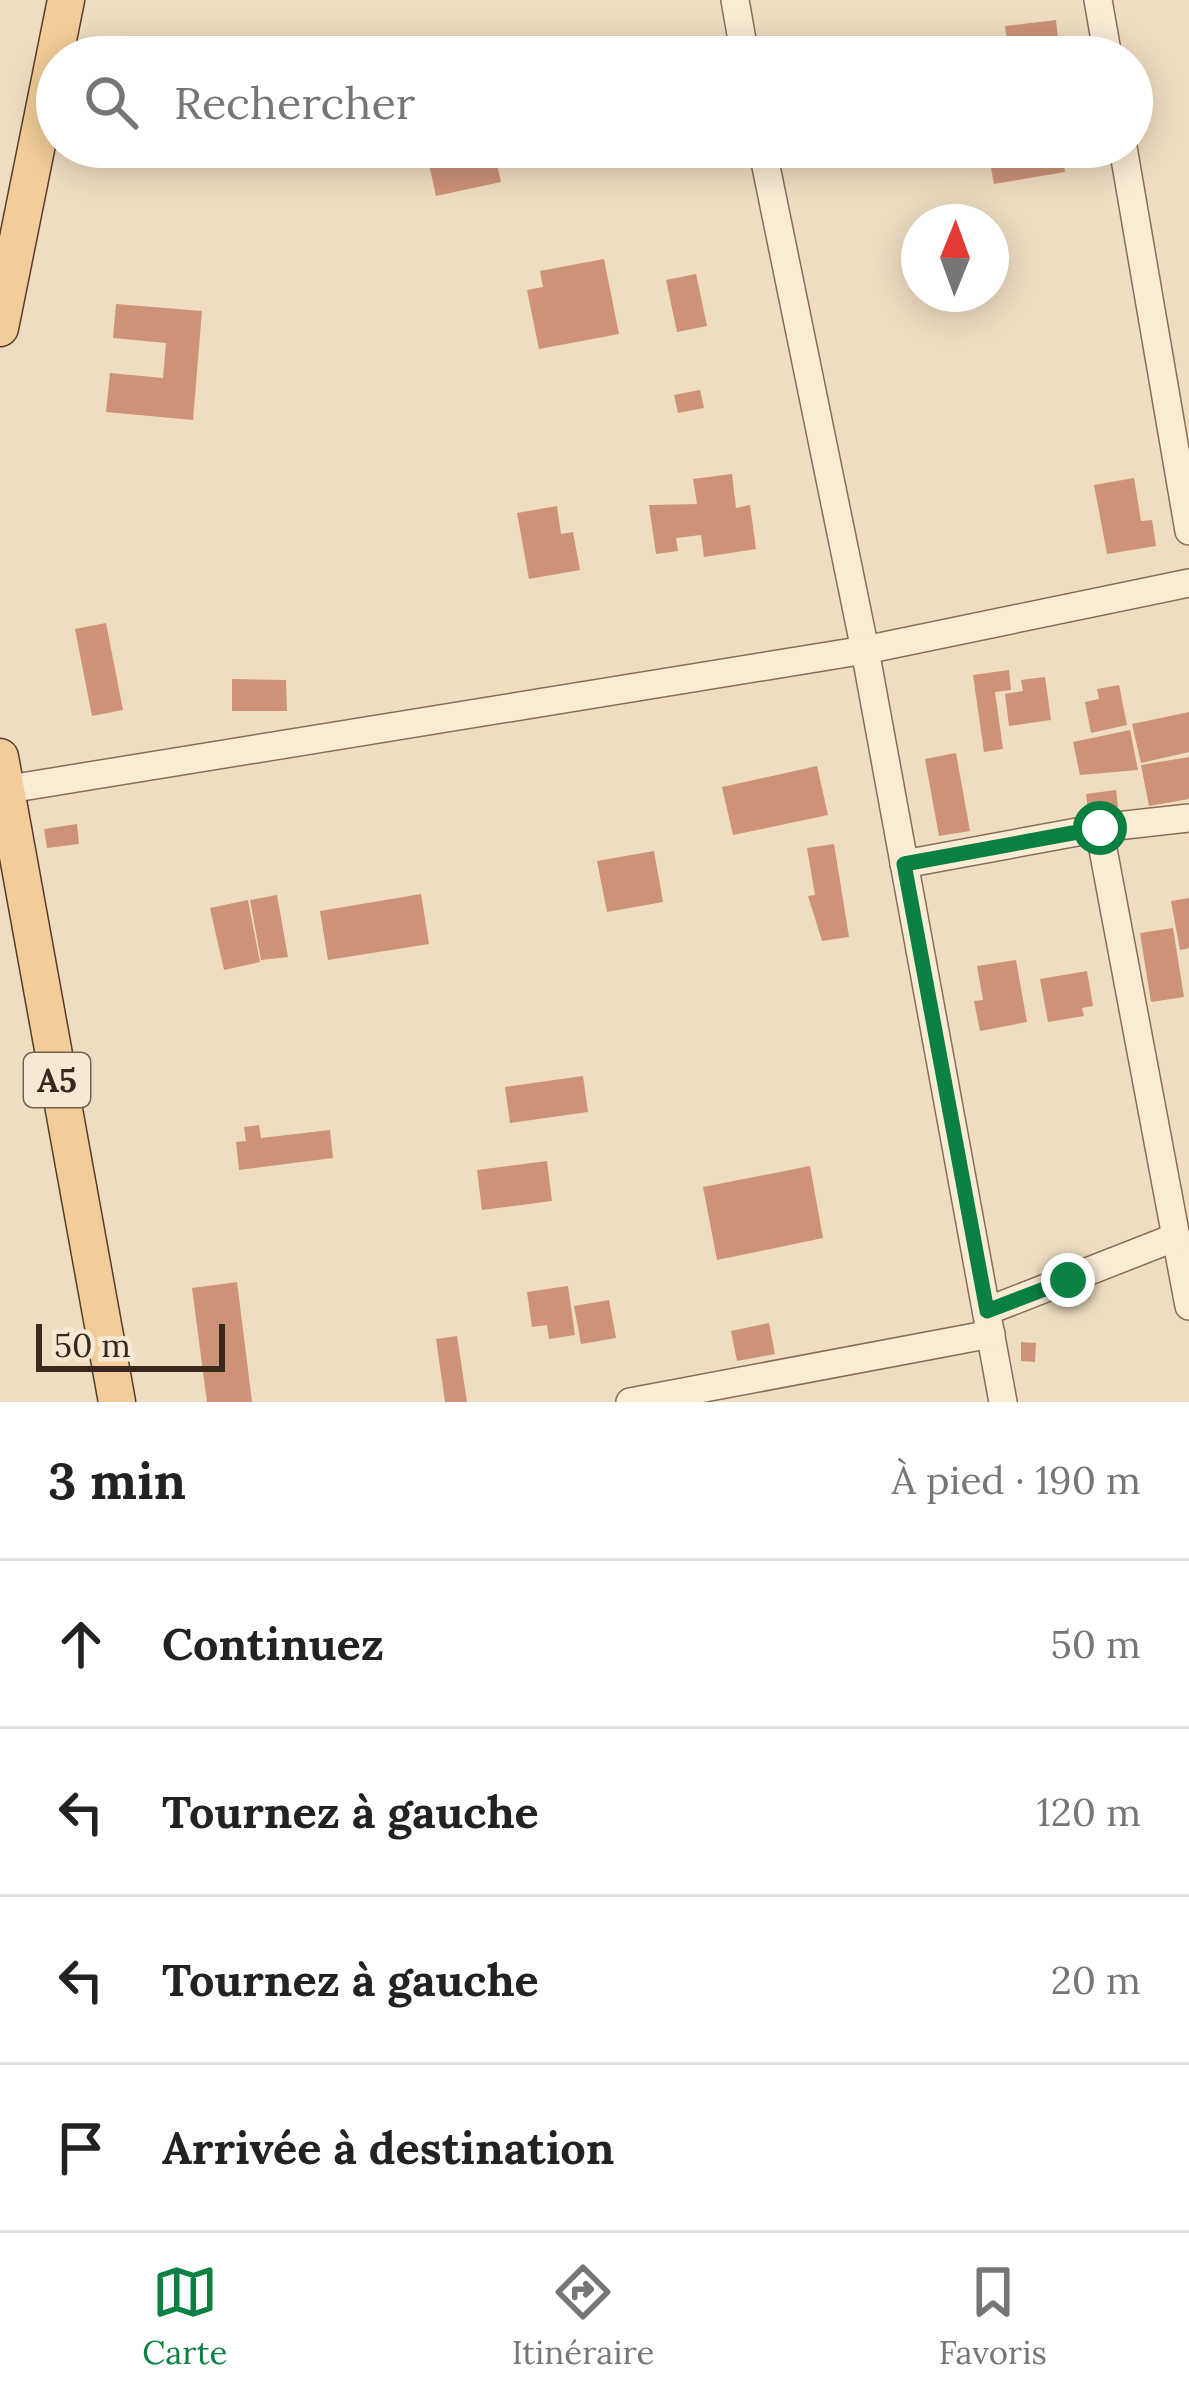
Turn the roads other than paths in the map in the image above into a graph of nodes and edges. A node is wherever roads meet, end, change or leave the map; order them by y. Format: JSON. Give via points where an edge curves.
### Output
{"nodes":[{"id":1,"x":66,"y":0,"type":"edge"},
{"id":2,"x":735,"y":0,"type":"edge"},
{"id":3,"x":1098,"y":0,"type":"edge"},
{"id":4,"x":59,"y":36,"type":"edge"},
{"id":5,"x":742,"y":36,"type":"edge"},
{"id":6,"x":1104,"y":36,"type":"edge"},
{"id":7,"x":36,"y":149,"type":"edge"},
{"id":8,"x":766,"y":168,"type":"edge"},
{"id":9,"x":1128,"y":168,"type":"edge"},
{"id":10,"x":0,"y":328,"type":"edge"},
{"id":11,"x":1189,"y":531,"type":"edge"},
{"id":12,"x":1189,"y":583,"type":"edge"},
{"id":13,"x":865,"y":650,"type":"junction"},
{"id":14,"x":2,"y":774,"type":"edge"},
{"id":15,"x":1189,"y":818,"type":"edge"},
{"id":16,"x":1100,"y":828,"type":"junction"},
{"id":17,"x":8,"y":858,"type":"edge"},
{"id":18,"x":904,"y":864,"type":"junction"},
{"id":19,"x":1176,"y":1237,"type":"junction"},
{"id":20,"x":1189,"y":1306,"type":"edge"},
{"id":21,"x":989,"y":1323,"type":"junction"},
{"id":22,"x":117,"y":1402,"type":"edge"},
{"id":23,"x":630,"y":1402,"type":"edge"},
{"id":24,"x":1003,"y":1402,"type":"edge"}],
"edges":[{"from":1,"to":4,"type":"main road"},
{"from":2,"to":5,"type":"street"},
{"from":3,"to":6,"type":"street"},
{"from":7,"to":10,"type":"main road"},
{"from":8,"to":13,"type":"street"},
{"from":9,"to":11,"type":"street"},
{"from":12,"to":13,"type":"street"},
{"from":13,"to":14,"type":"street"},
{"from":13,"to":18,"type":"street"},
{"from":14,"to":17,"type":"main road","number":"A5"},
{"from":15,"to":16,"type":"street"},
{"from":16,"to":18,"type":"street"},
{"from":16,"to":19,"type":"street"},
{"from":17,"to":22,"type":"main road","number":"A5"},
{"from":18,"to":21,"type":"street"},
{"from":19,"to":20,"type":"street"},
{"from":19,"to":21,"type":"street"},
{"from":21,"to":23,"type":"street"},
{"from":21,"to":24,"type":"street"}]}
